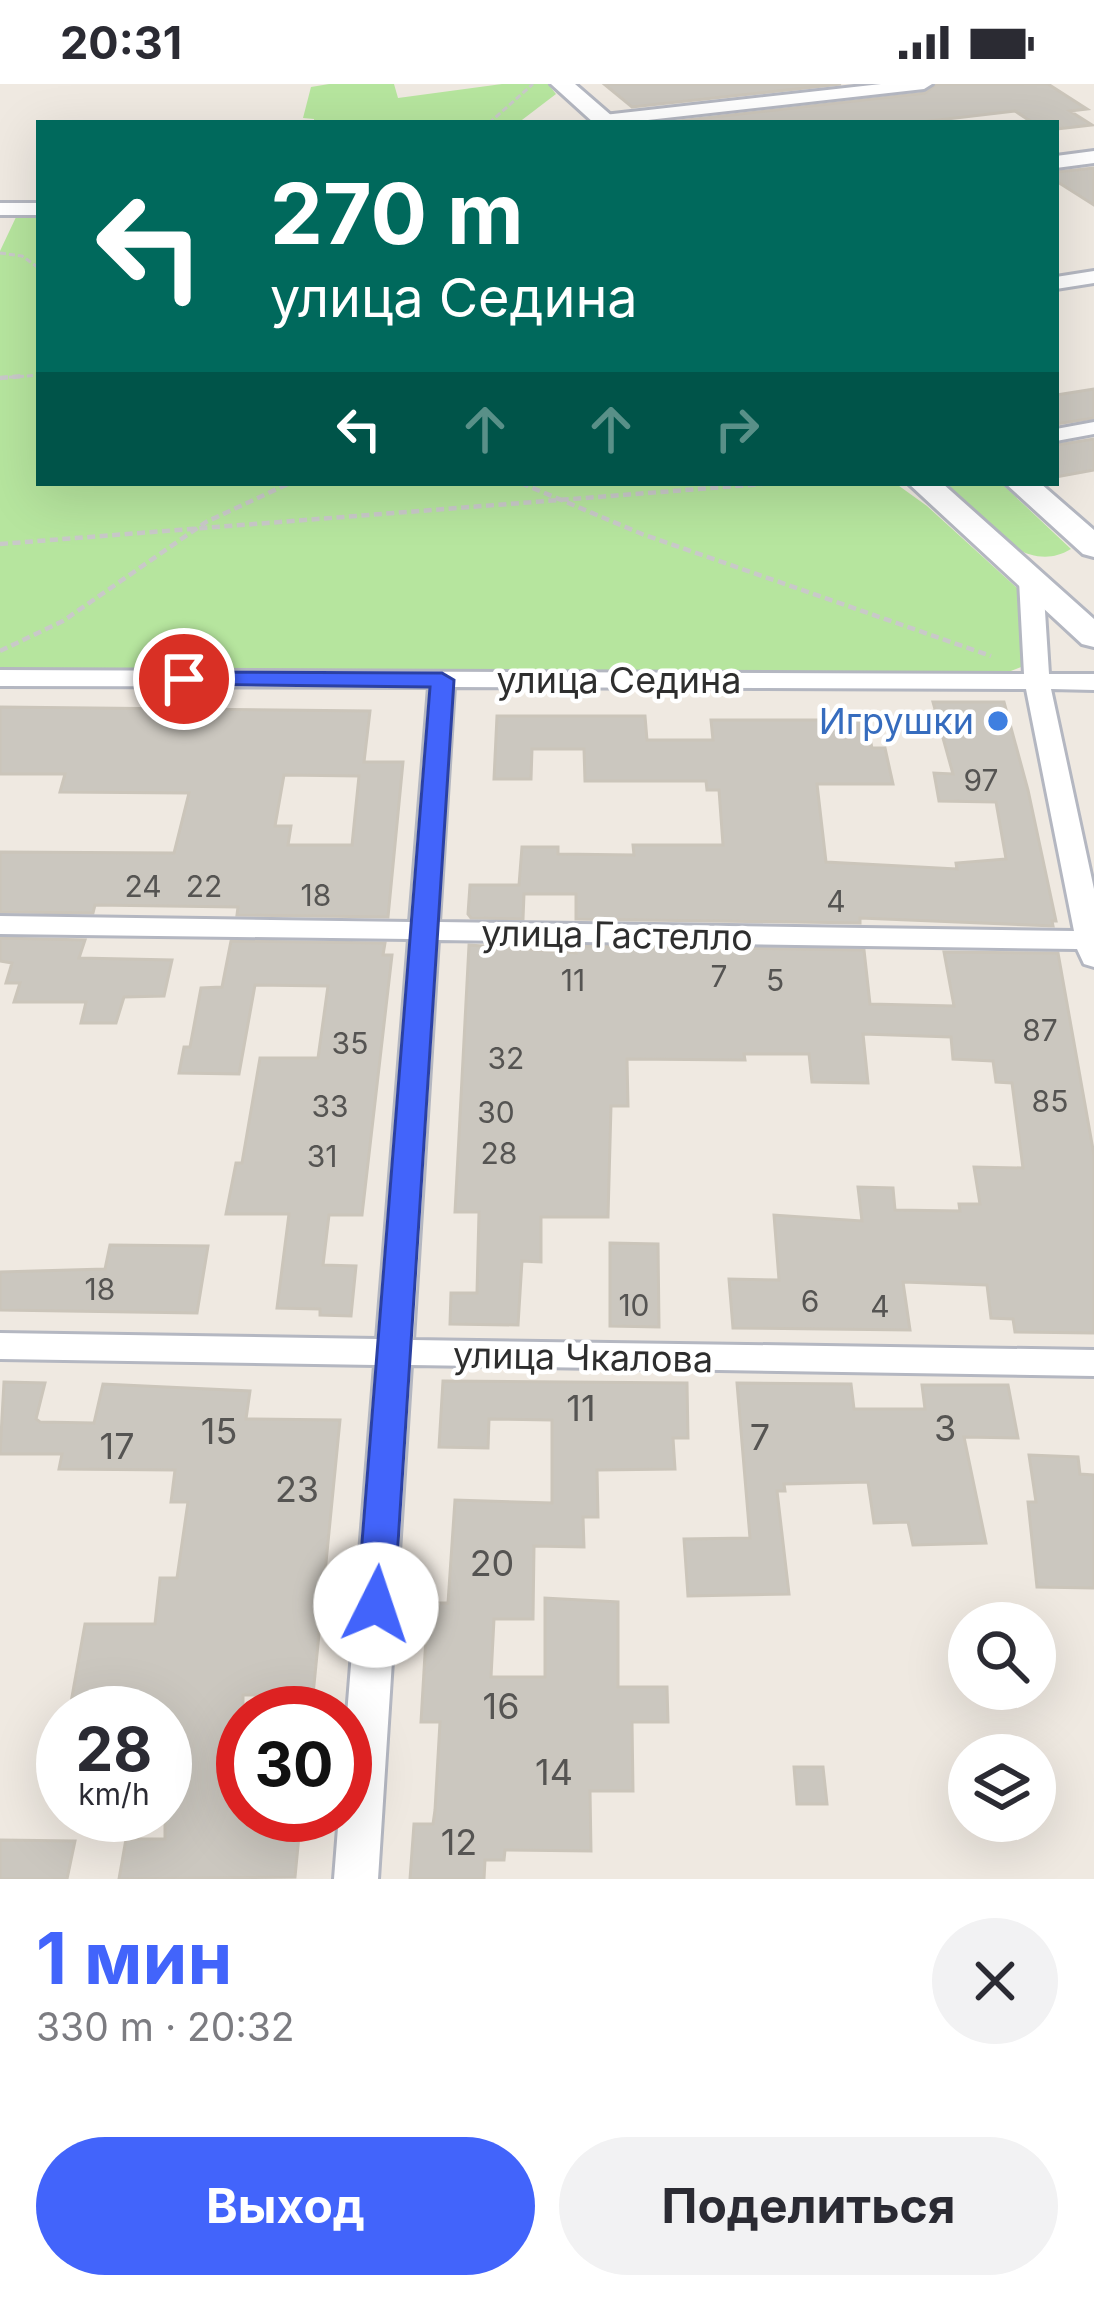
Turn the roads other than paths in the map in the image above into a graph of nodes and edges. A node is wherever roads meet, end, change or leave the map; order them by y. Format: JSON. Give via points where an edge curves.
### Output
{"nodes":[{"id":1,"x":562,"y":84,"type":"edge"},
{"id":2,"x":924,"y":84,"type":"edge"},
{"id":3,"x":605,"y":120,"type":"edge"},
{"id":4,"x":615,"y":120,"type":"edge"},
{"id":5,"x":1094,"y":157,"type":"edge"},
{"id":6,"x":1059,"y":162,"type":"edge"},
{"id":7,"x":36,"y":209,"type":"edge"},
{"id":8,"x":1,"y":210,"type":"edge"},
{"id":9,"x":1094,"y":277,"type":"edge"},
{"id":10,"x":1059,"y":283,"type":"edge"},
{"id":11,"x":1094,"y":428,"type":"edge"},
{"id":12,"x":1059,"y":434,"type":"edge"},
{"id":13,"x":927,"y":486,"type":"edge"},
{"id":14,"x":1024,"y":486,"type":"edge"},
{"id":15,"x":1094,"y":547,"type":"edge"},
{"id":16,"x":1094,"y":559,"type":"edge"},
{"id":17,"x":1026,"y":576,"type":"junction"},
{"id":18,"x":1094,"y":637,"type":"edge"},
{"id":19,"x":1037,"y":676,"type":"junction"},
{"id":20,"x":0,"y":678,"type":"edge"},
{"id":21,"x":442,"y":680,"type":"junction"},
{"id":22,"x":1094,"y":682,"type":"edge"},
{"id":23,"x":0,"y":925,"type":"edge"},
{"id":24,"x":424,"y":932,"type":"junction"},
{"id":25,"x":1092,"y":949,"type":"edge"},
{"id":26,"x":0,"y":1346,"type":"edge"},
{"id":27,"x":393,"y":1354,"type":"junction"},
{"id":28,"x":1094,"y":1364,"type":"edge"},
{"id":29,"x":356,"y":1879,"type":"edge"}],
"edges":[{"from":1,"to":3,"type":"main road"},
{"from":2,"to":4,"type":"street"},
{"from":5,"to":6,"type":"street"},
{"from":7,"to":8,"type":"street"},
{"from":9,"to":10,"type":"street"},
{"from":11,"to":12,"type":"street"},
{"from":13,"to":17,"type":"main road"},
{"from":14,"to":15,"type":"main road"},
{"from":16,"to":17,"type":"main road"},
{"from":17,"to":18,"type":"main road"},
{"from":17,"to":19,"type":"street"},
{"from":19,"to":21,"type":"street","name":"улица Седина"},
{"from":19,"to":22,"type":"street","name":"улица Седина"},
{"from":19,"to":25,"type":"street"},
{"from":20,"to":21,"type":"street","name":"улица Седина"},
{"from":21,"to":24,"type":"street"},
{"from":23,"to":24,"type":"street","name":"улица Гастелло"},
{"from":24,"to":25,"type":"street","name":"улица Гастелло"},
{"from":24,"to":27,"type":"street"},
{"from":26,"to":27,"type":"street","name":"улица Чкалова"},
{"from":27,"to":28,"type":"street","name":"улица Чкалова"},
{"from":27,"to":29,"type":"street"}]}
